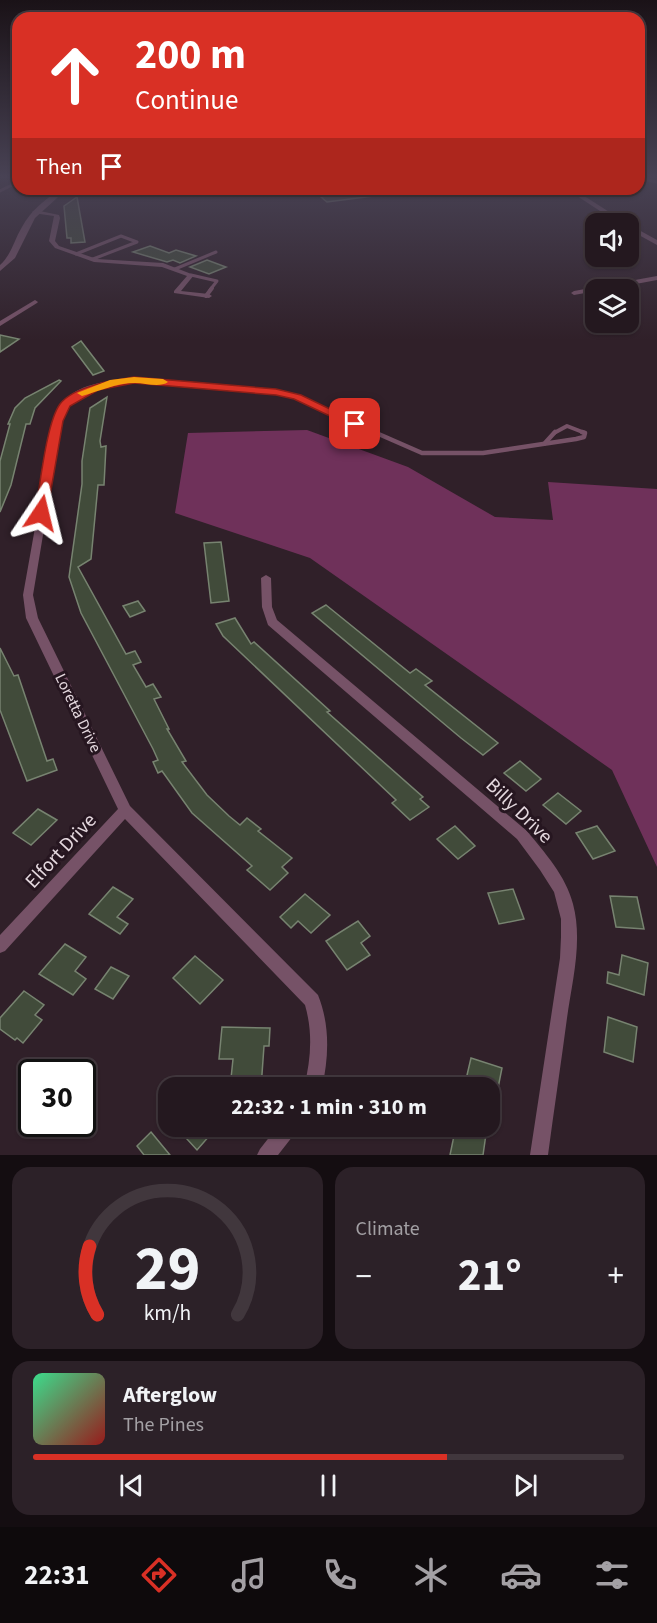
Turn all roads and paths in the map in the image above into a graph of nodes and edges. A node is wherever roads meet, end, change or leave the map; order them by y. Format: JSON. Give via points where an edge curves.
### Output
{"nodes":[{"id":1,"x":23,"y":232,"type":"edge"},
{"id":2,"x":54,"y":232,"type":"edge"},
{"id":3,"x":639,"y":232,"type":"edge"},
{"id":4,"x":657,"y":243,"type":"edge"},
{"id":5,"x":216,"y":252,"type":"dead end"},
{"id":6,"x":76,"y":254,"type":"junction"},
{"id":7,"x":93,"y":259,"type":"junction"},
{"id":8,"x":0,"y":269,"type":"edge"},
{"id":9,"x":175,"y":269,"type":"junction"},
{"id":10,"x":190,"y":275,"type":"junction"},
{"id":11,"x":657,"y":278,"type":"edge"},
{"id":12,"x":574,"y":293,"type":"dead end"},
{"id":13,"x":207,"y":296,"type":"joint"},
{"id":14,"x":35,"y":302,"type":"dead end"},
{"id":15,"x":0,"y":324,"type":"edge"},
{"id":16,"x":199,"y":385,"type":"joint"},
{"id":17,"x":544,"y":443,"type":"junction"},
{"id":18,"x":266,"y":578,"type":"dead end"},
{"id":19,"x":125,"y":810,"type":"junction"},
{"id":20,"x":0,"y":946,"type":"edge"},
{"id":21,"x":315,"y":1077,"type":"edge"},
{"id":22,"x":281,"y":1137,"type":"edge"},
{"id":23,"x":266,"y":1155,"type":"edge"},
{"id":24,"x":539,"y":1155,"type":"edge"}],
"edges":[{"from":1,"to":8,"type":"street","via":[[18,249]]},
{"from":2,"to":6,"type":"street","via":[[52,241],[57,247]]},
{"from":3,"to":4,"type":"street"},
{"from":5,"to":9,"type":"lane"},
{"from":6,"to":7,"type":"street"},
{"from":6,"to":7,"type":"lane","via":[[121,236],[136,242]]},
{"from":7,"to":9,"type":"street"},
{"from":9,"to":10,"type":"street"},
{"from":10,"to":13,"type":"lane","via":[[217,281]]},
{"from":10,"to":13,"type":"street","via":[[176,292]]},
{"from":11,"to":12,"type":"street"},
{"from":14,"to":15,"type":"street"},
{"from":16,"to":17,"type":"lane","via":[[297,397],[422,453],[483,453]]},
{"from":16,"to":19,"type":"street","name":"Loretta Drive","via":[[114,382],[95,387],[65,404],[58,421],[31,571],[28,595],[32,618]]},
{"from":17,"to":17,"type":"lane","via":[[576,439],[585,433],[561,427],[553,430]]},
{"from":18,"to":24,"type":"street","name":"Billy Drive","via":[[272,622],[522,835],[551,871],[566,900],[570,928],[568,958]]},
{"from":19,"to":20,"type":"street","name":"Elfort Drive"},
{"from":19,"to":21,"type":"street","name":"Loretta Drive","via":[[312,1000],[320,1058]]},
{"from":22,"to":23,"type":"street"}]}
